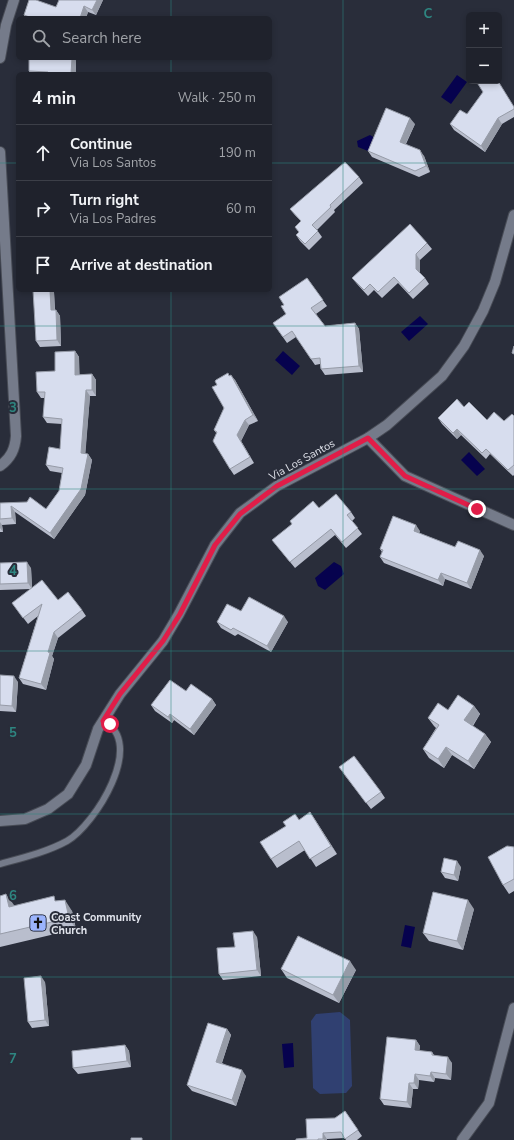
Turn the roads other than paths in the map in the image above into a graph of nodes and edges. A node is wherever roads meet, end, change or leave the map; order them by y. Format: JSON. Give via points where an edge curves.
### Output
{"nodes":[{"id":1,"x":14,"y":0,"type":"edge"},
{"id":2,"x":0,"y":58,"type":"edge"},
{"id":3,"x":0,"y":152,"type":"edge"},
{"id":4,"x":514,"y":215,"type":"edge"},
{"id":5,"x":368,"y":438,"type":"junction"},
{"id":6,"x":0,"y":466,"type":"edge"},
{"id":7,"x":514,"y":525,"type":"edge"},
{"id":8,"x":103,"y":721,"type":"junction"},
{"id":9,"x":0,"y":821,"type":"edge"},
{"id":10,"x":0,"y":864,"type":"edge"},
{"id":11,"x":514,"y":1008,"type":"edge"},
{"id":12,"x":462,"y":1140,"type":"edge"}],
"edges":[{"from":1,"to":2,"type":"street"},
{"from":3,"to":6,"type":"street","via":[[16,436],[15,446],[8,460]]},
{"from":4,"to":5,"type":"street","name":"Via Los Santos","via":[[495,282],[464,346],[442,376]]},
{"from":5,"to":7,"type":"street","via":[[405,476]]},
{"from":5,"to":8,"type":"street","name":"Via Los Santos","via":[[277,486],[240,514],[215,545],[180,614],[163,641],[120,694]]},
{"from":8,"to":9,"type":"street","name":"Via Los Santos","via":[[86,765],[68,794],[48,809],[25,819]]},
{"from":8,"to":10,"type":"lane","via":[[110,724],[120,750],[116,771],[103,802],[84,828],[67,841]]},
{"from":11,"to":12,"type":"street","via":[[489,1103]]}]}
